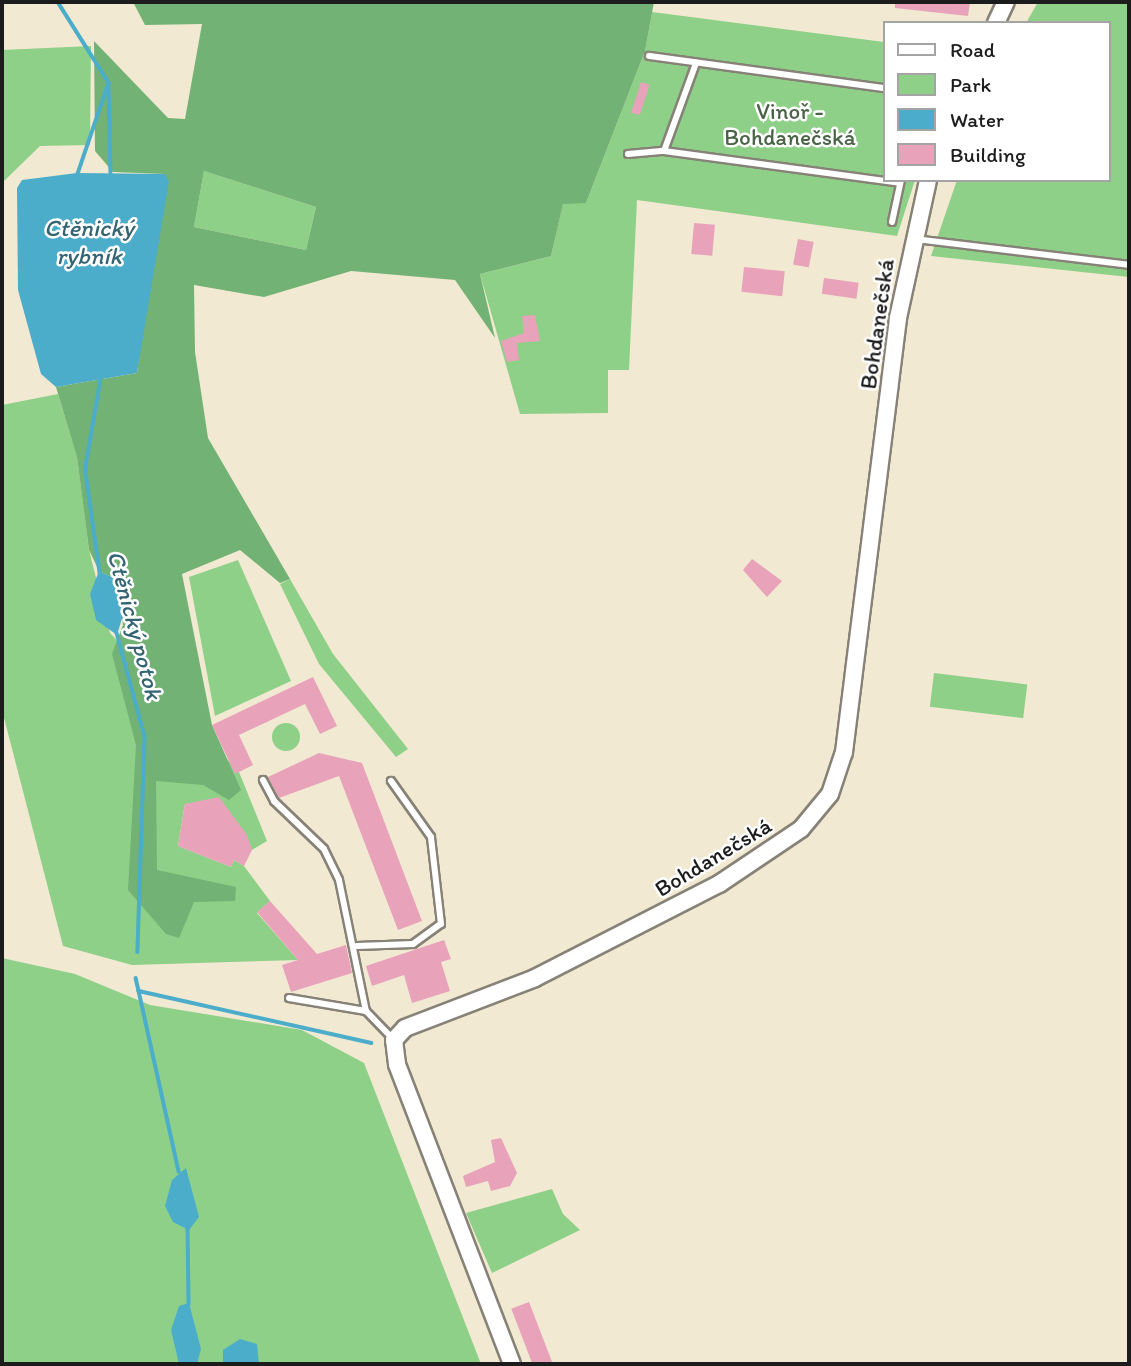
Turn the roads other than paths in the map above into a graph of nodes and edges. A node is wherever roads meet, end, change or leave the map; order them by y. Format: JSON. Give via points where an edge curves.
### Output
{"nodes":[{"id":1,"x":1006,"y":2,"type":"edge"},
{"id":2,"x":997,"y":21,"type":"edge"},
{"id":3,"x":649,"y":56,"type":"dead end"},
{"id":4,"x":696,"y":62,"type":"junction"},
{"id":5,"x":883,"y":88,"type":"edge"},
{"id":6,"x":664,"y":151,"type":"junction"},
{"id":7,"x":628,"y":154,"type":"dead end"},
{"id":8,"x":883,"y":179,"type":"edge"},
{"id":9,"x":900,"y":182,"type":"edge"},
{"id":10,"x":928,"y":182,"type":"edge"},
{"id":11,"x":891,"y":222,"type":"dead end"},
{"id":12,"x":913,"y":239,"type":"junction"},
{"id":13,"x":1129,"y":265,"type":"edge"},
{"id":14,"x":263,"y":780,"type":"dead end"},
{"id":15,"x":391,"y":781,"type":"dead end"},
{"id":16,"x":357,"y":946,"type":"junction"},
{"id":17,"x":289,"y":998,"type":"dead end"},
{"id":18,"x":366,"y":1011,"type":"junction"},
{"id":19,"x":394,"y":1040,"type":"junction"},
{"id":20,"x":512,"y":1364,"type":"edge"}],
"edges":[{"from":1,"to":2,"type":"street"},
{"from":3,"to":4,"type":"lane"},
{"from":4,"to":5,"type":"lane"},
{"from":4,"to":6,"type":"lane"},
{"from":6,"to":7,"type":"lane"},
{"from":6,"to":8,"type":"lane"},
{"from":9,"to":11,"type":"lane"},
{"from":10,"to":12,"type":"street","name":"Bohdanečská"},
{"from":12,"to":13,"type":"lane"},
{"from":12,"to":19,"type":"street","name":"Bohdanečská","via":[[844,752],[830,793],[801,829],[719,884],[535,978],[405,1028]]},
{"from":14,"to":16,"type":"lane","via":[[274,801],[324,849]]},
{"from":15,"to":16,"type":"lane","via":[[430,837],[441,924],[413,944]]},
{"from":16,"to":18,"type":"lane"},
{"from":17,"to":18,"type":"lane"},
{"from":18,"to":19,"type":"lane"},
{"from":19,"to":20,"type":"street","via":[[397,1065]]}]}
